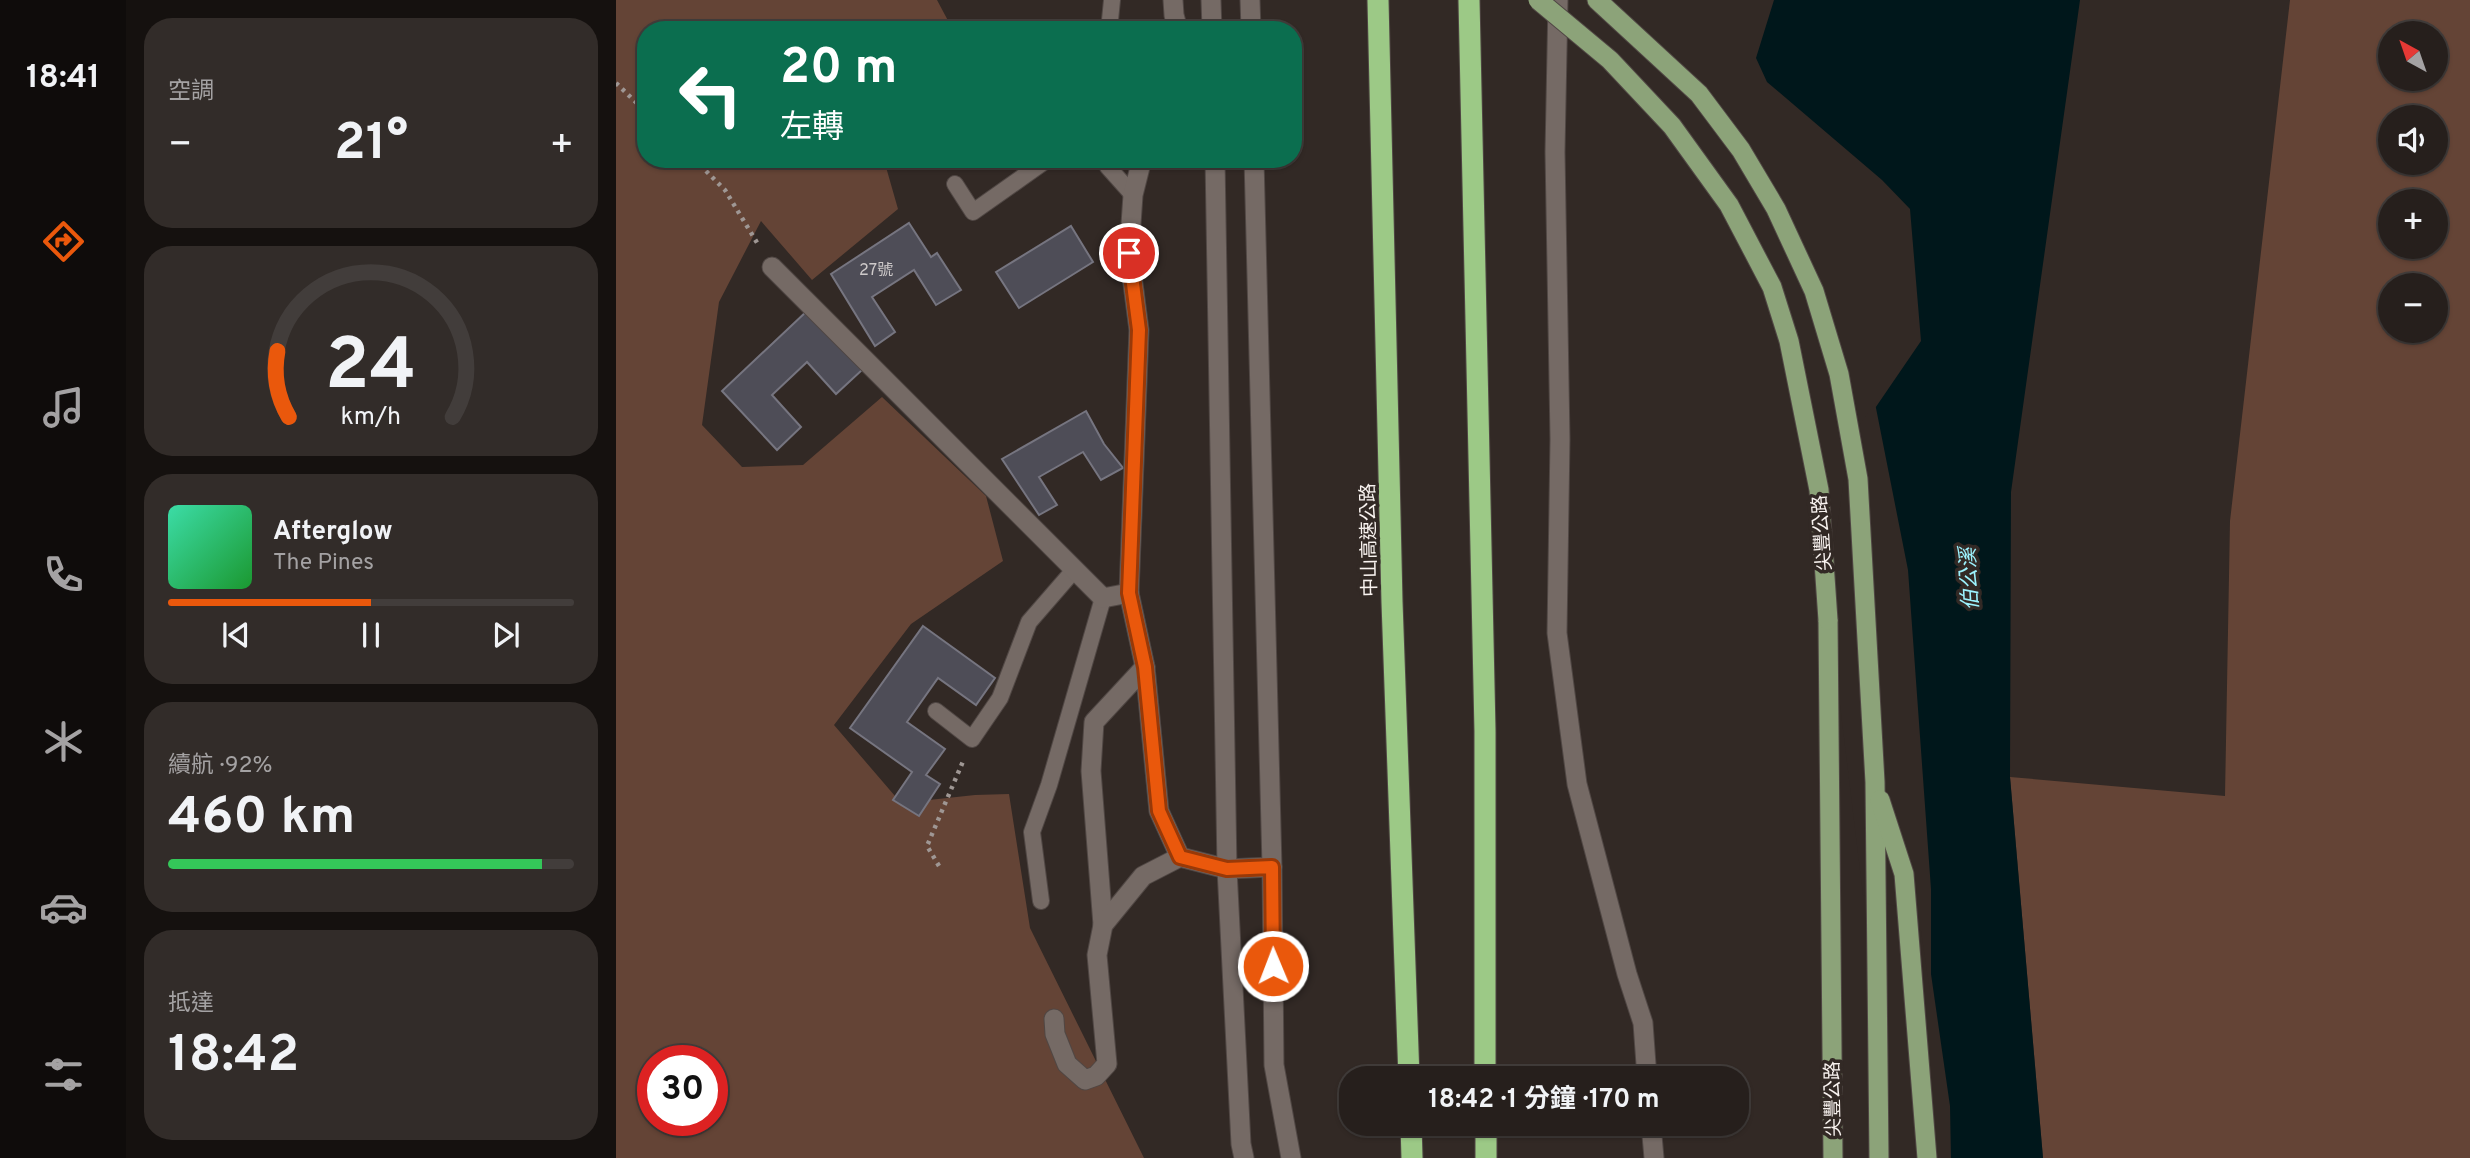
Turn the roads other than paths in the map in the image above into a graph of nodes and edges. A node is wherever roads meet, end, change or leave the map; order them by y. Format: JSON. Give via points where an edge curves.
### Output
{"nodes":[{"id":1,"x":1112,"y":0,"type":"edge"},
{"id":2,"x":1173,"y":0,"type":"edge"},
{"id":3,"x":1211,"y":0,"type":"edge"},
{"id":4,"x":1250,"y":0,"type":"edge"},
{"id":5,"x":1378,"y":0,"type":"edge"},
{"id":6,"x":1469,"y":0,"type":"edge"},
{"id":7,"x":1538,"y":0,"type":"edge"},
{"id":8,"x":1558,"y":0,"type":"edge"},
{"id":9,"x":1597,"y":0,"type":"edge"},
{"id":10,"x":1110,"y":21,"type":"edge"},
{"id":11,"x":1176,"y":21,"type":"edge"},
{"id":12,"x":1212,"y":21,"type":"edge"},
{"id":13,"x":1251,"y":21,"type":"edge"},
{"id":14,"x":1035,"y":168,"type":"edge"},
{"id":15,"x":1109,"y":168,"type":"edge"},
{"id":16,"x":1140,"y":168,"type":"edge"},
{"id":17,"x":1215,"y":168,"type":"edge"},
{"id":18,"x":1254,"y":168,"type":"edge"},
{"id":19,"x":955,"y":184,"type":"dead end"},
{"id":20,"x":1133,"y":195,"type":"junction"},
{"id":21,"x":772,"y":267,"type":"road end"},
{"id":22,"x":1075,"y":569,"type":"junction"},
{"id":23,"x":1129,"y":593,"type":"junction"},
{"id":24,"x":1103,"y":598,"type":"junction"},
{"id":25,"x":1145,"y":667,"type":"junction"},
{"id":26,"x":936,"y":711,"type":"dead end"},
{"id":27,"x":1875,"y":782,"type":"junction"},
{"id":28,"x":1180,"y":857,"type":"junction"},
{"id":29,"x":1272,"y":867,"type":"junction"},
{"id":30,"x":1227,"y":869,"type":"junction"},
{"id":31,"x":1041,"y":901,"type":"dead end"},
{"id":32,"x":1103,"y":925,"type":"junction"},
{"id":33,"x":1054,"y":1019,"type":"dead end"},
{"id":34,"x":1409,"y":1066,"type":"edge"},
{"id":35,"x":1485,"y":1066,"type":"edge"},
{"id":36,"x":1646,"y":1066,"type":"edge"},
{"id":37,"x":1411,"y":1136,"type":"edge"},
{"id":38,"x":1486,"y":1136,"type":"edge"},
{"id":39,"x":1652,"y":1136,"type":"edge"},
{"id":40,"x":1244,"y":1158,"type":"edge"},
{"id":41,"x":1291,"y":1158,"type":"edge"},
{"id":42,"x":1412,"y":1158,"type":"edge"},
{"id":43,"x":1486,"y":1158,"type":"edge"},
{"id":44,"x":1654,"y":1158,"type":"edge"},
{"id":45,"x":1833,"y":1158,"type":"edge"},
{"id":46,"x":1879,"y":1158,"type":"edge"},
{"id":47,"x":1927,"y":1158,"type":"edge"}],
"edges":[{"from":1,"to":10,"type":"lane"},
{"from":2,"to":11,"type":"street"},
{"from":3,"to":12,"type":"street"},
{"from":4,"to":13,"type":"street"},
{"from":5,"to":34,"type":"highway","name":"中山高速公路"},
{"from":6,"to":35,"type":"highway","via":[[1485,731]]},
{"from":7,"to":45,"type":"main road","name":"尖豐公路","bridge":true,"via":[[1610,61],[1672,126],[1729,205],[1772,287],[1789,341],[1819,490],[1828,620]]},
{"from":8,"to":36,"type":"street","via":[[1557,633],[1577,784],[1643,1023]]},
{"from":9,"to":27,"type":"main road","name":"尖豐公路","via":[[1699,94],[1741,150],[1776,209],[1814,291],[1839,374],[1858,479]]},
{"from":14,"to":19,"type":"lane","via":[[973,212]]},
{"from":15,"to":20,"type":"lane"},
{"from":16,"to":20,"type":"street"},
{"from":17,"to":30,"type":"street"},
{"from":18,"to":29,"type":"street"},
{"from":20,"to":23,"type":"street","via":[[1129,253],[1139,330]]},
{"from":21,"to":22,"type":"street"},
{"from":22,"to":24,"type":"street"},
{"from":22,"to":26,"type":"lane","via":[[1029,622],[1000,698],[972,739]]},
{"from":23,"to":24,"type":"street"},
{"from":23,"to":25,"type":"street"},
{"from":24,"to":31,"type":"lane","via":[[1032,832]]},
{"from":25,"to":28,"type":"street","via":[[1159,811]]},
{"from":25,"to":32,"type":"street","via":[[1094,722],[1091,771]]},
{"from":27,"to":46,"type":"main road","name":"尖豐公路"},
{"from":27,"to":47,"type":"main road","via":[[1903,874]]},
{"from":28,"to":30,"type":"street"},
{"from":28,"to":32,"type":"street","via":[[1143,876]]},
{"from":29,"to":30,"type":"street"},
{"from":29,"to":41,"type":"street","via":[[1274,1065]]},
{"from":30,"to":40,"type":"street"},
{"from":32,"to":33,"type":"street","via":[[1097,955],[1107,1064],[1096,1076],[1085,1080],[1067,1064]]},
{"from":37,"to":42,"type":"highway"},
{"from":38,"to":43,"type":"highway"},
{"from":39,"to":44,"type":"street"}]}
